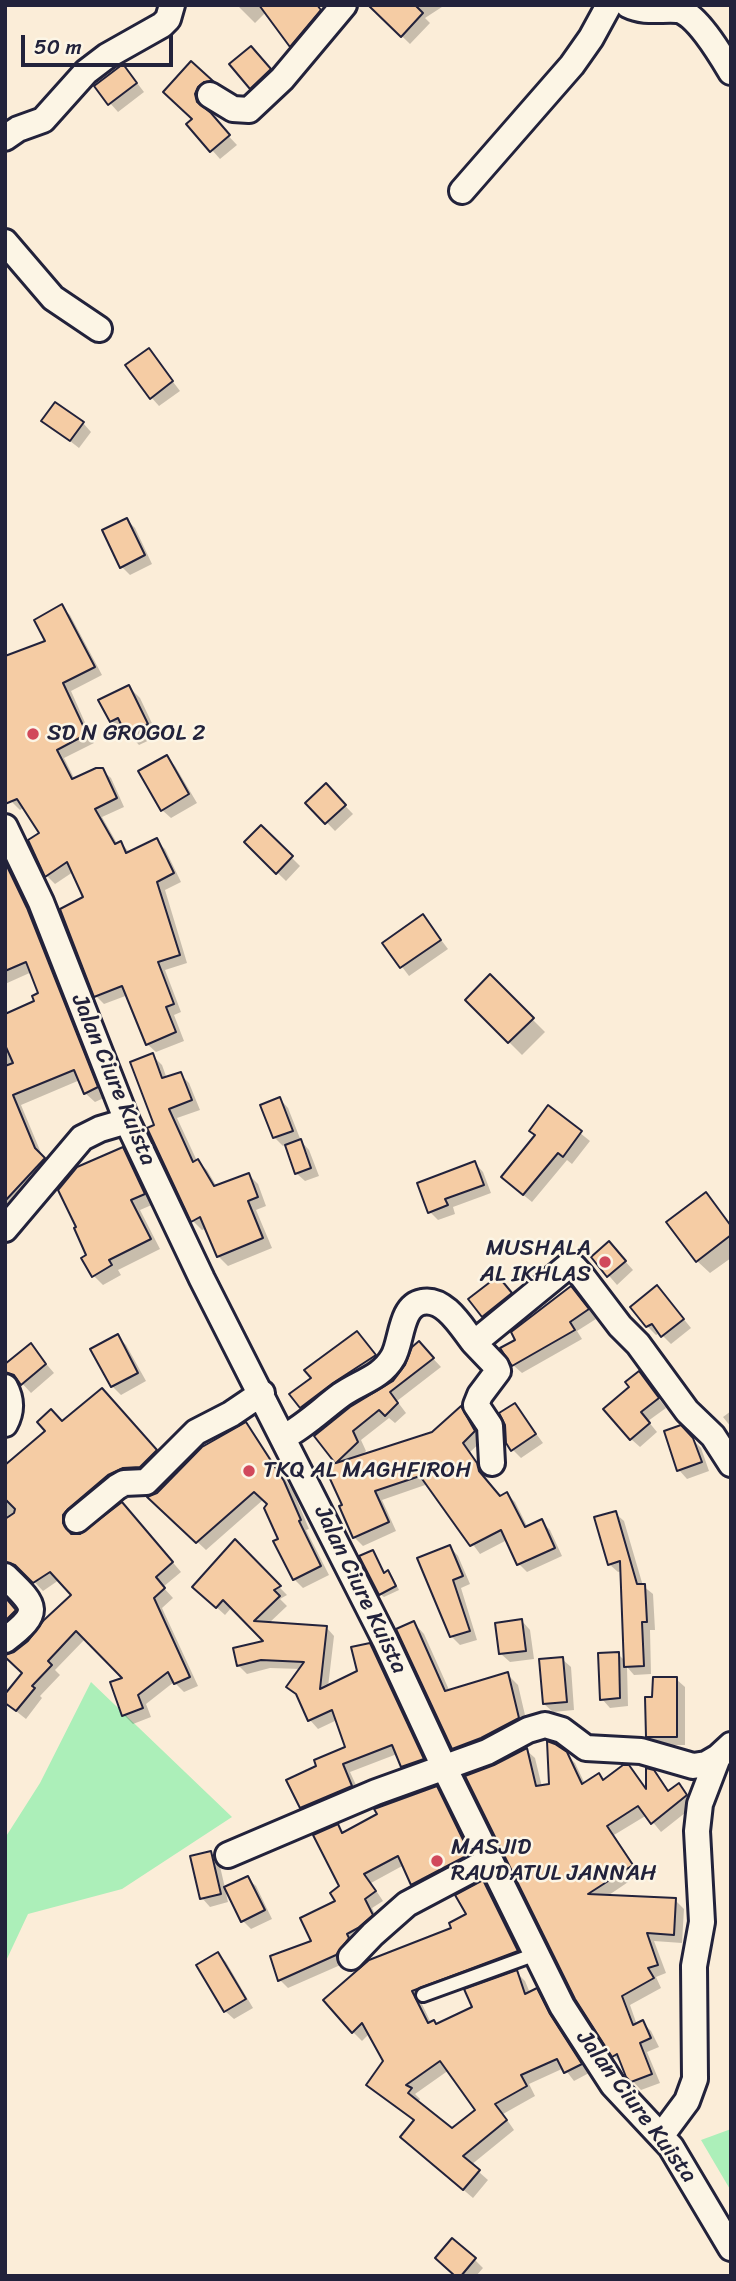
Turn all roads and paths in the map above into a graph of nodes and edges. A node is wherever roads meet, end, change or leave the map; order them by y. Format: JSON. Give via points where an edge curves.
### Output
{"nodes":[{"id":1,"x":172,"y":5,"type":"edge"},
{"id":2,"x":344,"y":5,"type":"edge"},
{"id":3,"x":609,"y":5,"type":"edge"},
{"id":4,"x":628,"y":5,"type":"edge"},
{"id":5,"x":731,"y":72,"type":"edge"},
{"id":6,"x":210,"y":95,"type":"dead end"},
{"id":7,"x":5,"y":138,"type":"edge"},
{"id":8,"x":462,"y":191,"type":"dead end"},
{"id":9,"x":5,"y":242,"type":"edge"},
{"id":10,"x":99,"y":329,"type":"dead end"},
{"id":11,"x":5,"y":827,"type":"edge"},
{"id":12,"x":127,"y":1121,"type":"junction"},
{"id":13,"x":5,"y":1229,"type":"edge"},
{"id":14,"x":474,"y":1343,"type":"junction"},
{"id":15,"x":5,"y":1387,"type":"edge"},
{"id":16,"x":262,"y":1393,"type":"junction"},
{"id":17,"x":5,"y":1424,"type":"edge"},
{"id":18,"x":284,"y":1437,"type":"junction"},
{"id":19,"x":492,"y":1463,"type":"dead end"},
{"id":20,"x":731,"y":1464,"type":"edge"},
{"id":21,"x":77,"y":1520,"type":"dead end"},
{"id":22,"x":5,"y":1576,"type":"edge"},
{"id":23,"x":5,"y":1640,"type":"edge"},
{"id":24,"x":725,"y":1751,"type":"edge"},
{"id":25,"x":444,"y":1767,"type":"junction"},
{"id":26,"x":228,"y":1855,"type":"dead end"},
{"id":27,"x":490,"y":1860,"type":"junction"},
{"id":28,"x":536,"y":1954,"type":"junction"},
{"id":29,"x":351,"y":1957,"type":"dead end"},
{"id":30,"x":423,"y":1996,"type":"dead end"},
{"id":31,"x":661,"y":2136,"type":"junction"},
{"id":32,"x":731,"y":2248,"type":"edge"}],
"edges":[{"from":1,"to":7,"type":"street","via":[[162,25],[86,72],[43,120]]},
{"from":2,"to":6,"type":"street","via":[[282,79],[249,110],[233,109]]},
{"from":3,"to":8,"type":"street","via":[[572,65]]},
{"from":4,"to":5,"type":"street","via":[[639,10],[688,13]]},
{"from":9,"to":10,"type":"street","via":[[53,298]]},
{"from":11,"to":12,"type":"street","name":"Jalan Ciure Kuista","via":[[41,902]]},
{"from":12,"to":13,"type":"street","via":[[82,1138]]},
{"from":12,"to":16,"type":"street","name":"Jalan Ciure Kuista"},
{"from":14,"to":18,"type":"street","via":[[441,1304],[420,1302],[405,1319],[386,1367]]},
{"from":14,"to":19,"type":"street","via":[[498,1371],[476,1405],[490,1426]]},
{"from":14,"to":20,"type":"street","via":[[558,1273],[568,1266],[574,1268]]},
{"from":15,"to":17,"type":"street","via":[[10,1397]]},
{"from":16,"to":18,"type":"street","name":"Jalan Ciure Kuista"},
{"from":16,"to":21,"type":"street","via":[[196,1432],[146,1482],[124,1483]]},
{"from":18,"to":25,"type":"street","name":"Jalan Ciure Kuista"},
{"from":22,"to":23,"type":"street","via":[[30,1601],[32,1609]]},
{"from":24,"to":25,"type":"street","via":[[706,1765],[694,1766],[641,1751],[586,1748],[562,1730],[545,1725]]},
{"from":24,"to":31,"type":"street","via":[[700,1804],[697,1831],[702,1922],[694,1966],[695,2078],[687,2101]]},
{"from":25,"to":26,"type":"street"},
{"from":25,"to":27,"type":"street","name":"Jalan Ciure Kuista"},
{"from":27,"to":28,"type":"street","name":"Jalan Ciure Kuista"},
{"from":27,"to":29,"type":"street","via":[[407,1904]]},
{"from":28,"to":30,"type":"lane"},
{"from":28,"to":31,"type":"street","name":"Jalan Ciure Kuista","via":[[562,2006],[614,2085]]},
{"from":31,"to":32,"type":"street","name":"Jalan Ciure Kuista"}]}
